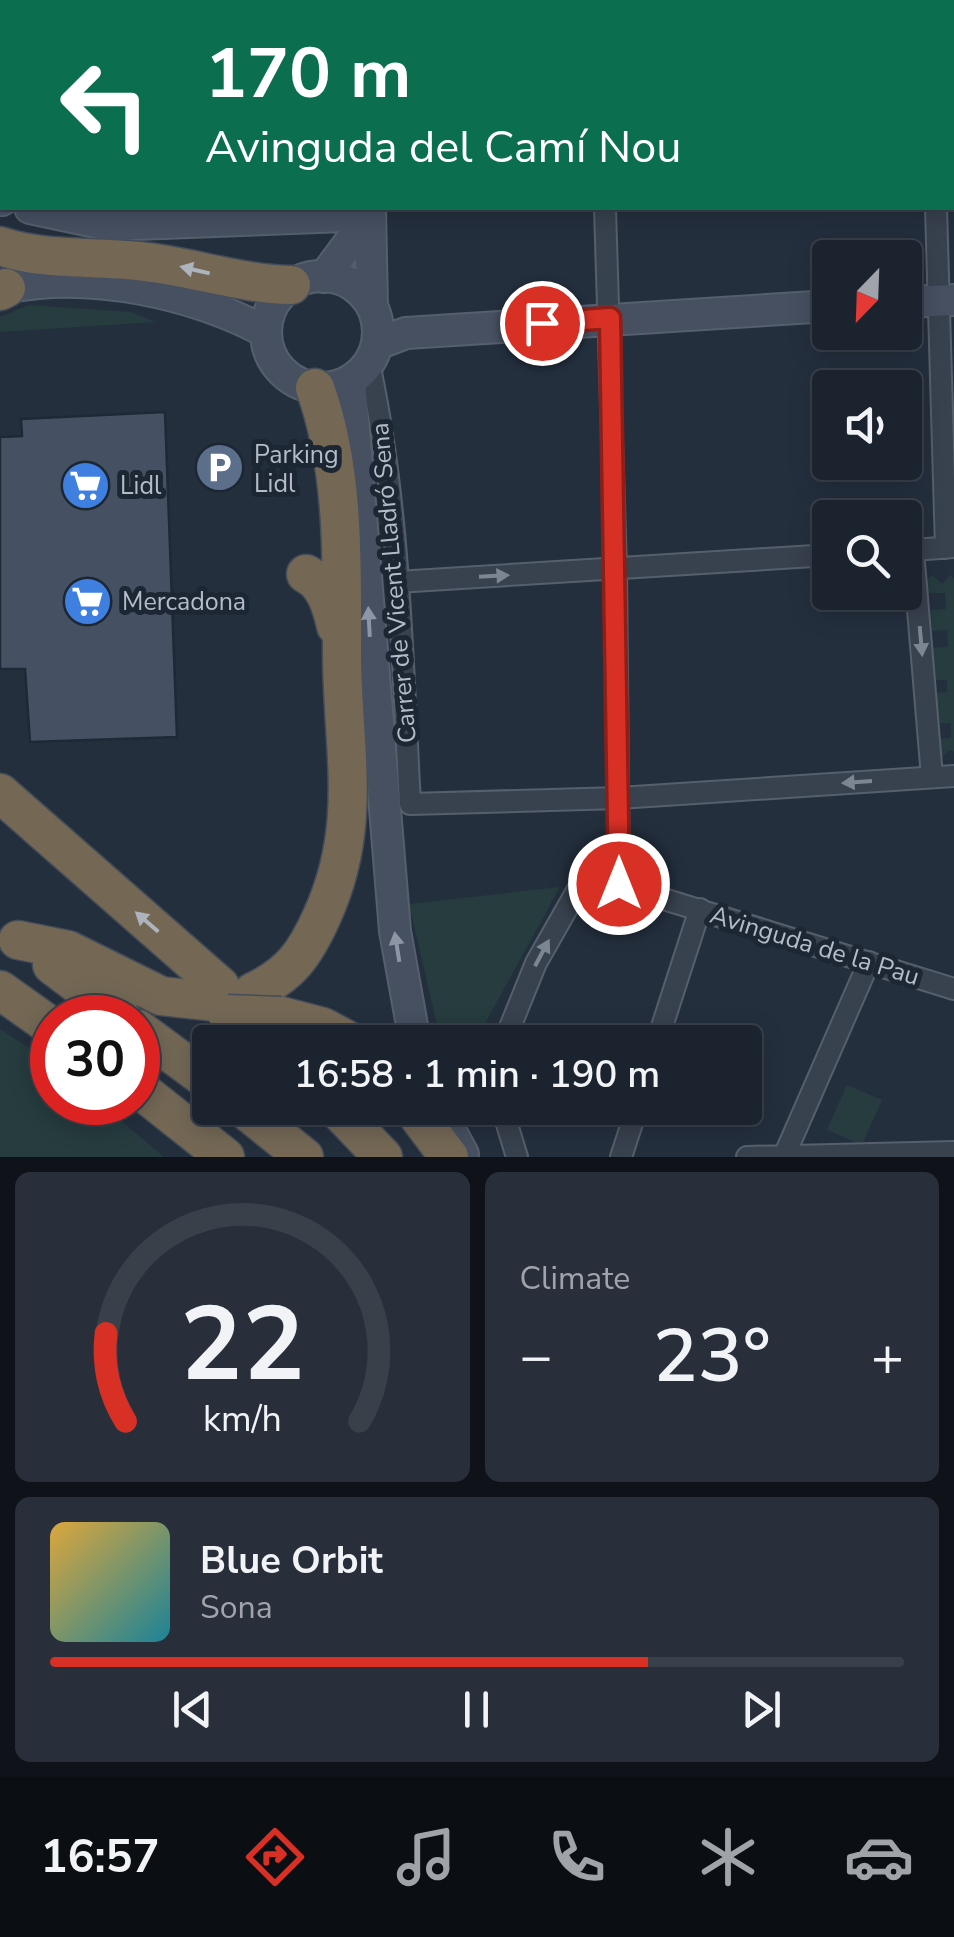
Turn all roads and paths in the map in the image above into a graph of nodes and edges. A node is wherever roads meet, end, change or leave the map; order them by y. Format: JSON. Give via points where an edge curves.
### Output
{"nodes":[{"id":1,"x":50,"y":210,"type":"edge"},
{"id":2,"x":605,"y":210,"type":"edge"},
{"id":3,"x":936,"y":210,"type":"edge"},
{"id":4,"x":370,"y":211,"type":"edge"},
{"id":5,"x":110,"y":216,"type":"edge"},
{"id":6,"x":0,"y":246,"type":"edge"},
{"id":7,"x":308,"y":281,"type":"junction"},
{"id":8,"x":3,"y":290,"type":"edge"},
{"id":9,"x":948,"y":300,"type":"edge"},
{"id":10,"x":922,"y":301,"type":"edge"},
{"id":11,"x":812,"y":307,"type":"edge"},
{"id":12,"x":610,"y":318,"type":"junction"},
{"id":13,"x":266,"y":332,"type":"junction"},
{"id":14,"x":360,"y":350,"type":"junction"},
{"id":15,"x":950,"y":547,"type":"edge"},
{"id":16,"x":922,"y":549,"type":"edge"},
{"id":17,"x":812,"y":557,"type":"edge"},
{"id":18,"x":616,"y":569,"type":"junction"},
{"id":19,"x":306,"y":574,"type":"dead end"},
{"id":20,"x":397,"y":582,"type":"junction"},
{"id":21,"x":915,"y":610,"type":"edge"},
{"id":22,"x":342,"y":653,"type":"junction"},
{"id":23,"x":954,"y":776,"type":"edge"},
{"id":24,"x":932,"y":777,"type":"junction"},
{"id":25,"x":0,"y":794,"type":"edge"},
{"id":26,"x":618,"y":798,"type":"junction"},
{"id":27,"x":619,"y":884,"type":"junction"},
{"id":28,"x":700,"y":909,"type":"junction"},
{"id":29,"x":9,"y":934,"type":"edge"},
{"id":30,"x":869,"y":962,"type":"junction"},
{"id":31,"x":954,"y":989,"type":"edge"},
{"id":32,"x":0,"y":990,"type":"edge"},
{"id":33,"x":91,"y":995,"type":"edge"},
{"id":34,"x":30,"y":1011,"type":"edge"},
{"id":35,"x":248,"y":1012,"type":"edge"},
{"id":36,"x":313,"y":1025,"type":"edge"},
{"id":37,"x":413,"y":1025,"type":"edge"},
{"id":38,"x":511,"y":1025,"type":"edge"},
{"id":39,"x":663,"y":1025,"type":"edge"},
{"id":40,"x":160,"y":1045,"type":"edge"},
{"id":41,"x":192,"y":1069,"type":"edge"},
{"id":42,"x":160,"y":1108,"type":"edge"},
{"id":43,"x":264,"y":1125,"type":"edge"},
{"id":44,"x":352,"y":1125,"type":"edge"},
{"id":45,"x":424,"y":1125,"type":"edge"},
{"id":46,"x":447,"y":1125,"type":"edge"},
{"id":47,"x":508,"y":1125,"type":"edge"},
{"id":48,"x":631,"y":1125,"type":"edge"},
{"id":49,"x":194,"y":1140,"type":"edge"},
{"id":50,"x":954,"y":1152,"type":"edge"},
{"id":51,"x":785,"y":1154,"type":"edge"},
{"id":52,"x":225,"y":1157,"type":"edge"},
{"id":53,"x":304,"y":1157,"type":"edge"},
{"id":54,"x":383,"y":1157,"type":"edge"},
{"id":55,"x":448,"y":1157,"type":"edge"},
{"id":56,"x":464,"y":1157,"type":"edge"},
{"id":57,"x":518,"y":1157,"type":"edge"},
{"id":58,"x":621,"y":1157,"type":"edge"},
{"id":59,"x":747,"y":1157,"type":"edge"}],
"edges":[{"from":1,"to":5,"type":"street"},
{"from":2,"to":12,"type":"street"},
{"from":3,"to":9,"type":"street"},
{"from":4,"to":5,"type":"street"},
{"from":4,"to":7,"type":"street"},
{"from":4,"to":14,"type":"street"},
{"from":7,"to":6,"type":"highway","one_way":true,"via":[[254,284],[136,260],[42,256]]},
{"from":7,"to":13,"type":"street","via":[[278,298]]},
{"from":7,"to":14,"type":"street","via":[[352,285]]},
{"from":8,"to":13,"type":"street","via":[[63,282],[118,288],[231,313]]},
{"from":9,"to":10,"type":"street"},
{"from":9,"to":15,"type":"street"},
{"from":11,"to":12,"type":"street"},
{"from":12,"to":14,"type":"street","via":[[406,333]]},
{"from":12,"to":18,"type":"street"},
{"from":13,"to":14,"type":"street","via":[[277,366],[300,384]]},
{"from":14,"to":20,"type":"street","name":"Carrer de Vicent Lladró Sena","via":[[380,412]]},
{"from":14,"to":22,"type":"highway","via":[[331,432]]},
{"from":37,"to":14,"type":"street","one_way":true,"via":[[395,931]]},
{"from":15,"to":16,"type":"street"},
{"from":17,"to":18,"type":"street"},
{"from":20,"to":18,"type":"street","one_way":true},
{"from":18,"to":26,"type":"street"},
{"from":19,"to":22,"type":"highway","via":[[332,606]]},
{"from":20,"to":26,"type":"street","name":"Carrer de Vicent Lladró Sena","via":[[410,804]]},
{"from":21,"to":24,"type":"street","one_way":true},
{"from":22,"to":35,"type":"highway","via":[[350,822],[330,900],[303,952]]},
{"from":23,"to":24,"type":"street"},
{"from":24,"to":26,"type":"street","one_way":true},
{"from":35,"to":25,"type":"highway","one_way":true},
{"from":26,"to":27,"type":"street"},
{"from":27,"to":28,"type":"street","name":"Avinguda de la Pau"},
{"from":38,"to":27,"type":"street","one_way":true,"via":[[536,962],[586,875]]},
{"from":28,"to":30,"type":"street","name":"Avinguda de la Pau"},
{"from":28,"to":39,"type":"street"},
{"from":29,"to":33,"type":"highway"},
{"from":29,"to":35,"type":"highway","via":[[68,950],[136,999],[165,1011]]},
{"from":30,"to":31,"type":"street","name":"Avinguda de la Pau"},
{"from":30,"to":51,"type":"street"},
{"from":32,"to":34,"type":"highway"},
{"from":35,"to":36,"type":"highway"},
{"from":40,"to":41,"type":"highway"},
{"from":42,"to":49,"type":"highway"},
{"from":43,"to":53,"type":"highway"},
{"from":44,"to":54,"type":"highway"},
{"from":45,"to":55,"type":"highway"},
{"from":46,"to":56,"type":"street"},
{"from":47,"to":57,"type":"street"},
{"from":48,"to":58,"type":"street"},
{"from":49,"to":52,"type":"highway"},
{"from":50,"to":51,"type":"street"},
{"from":51,"to":59,"type":"street"}]}
